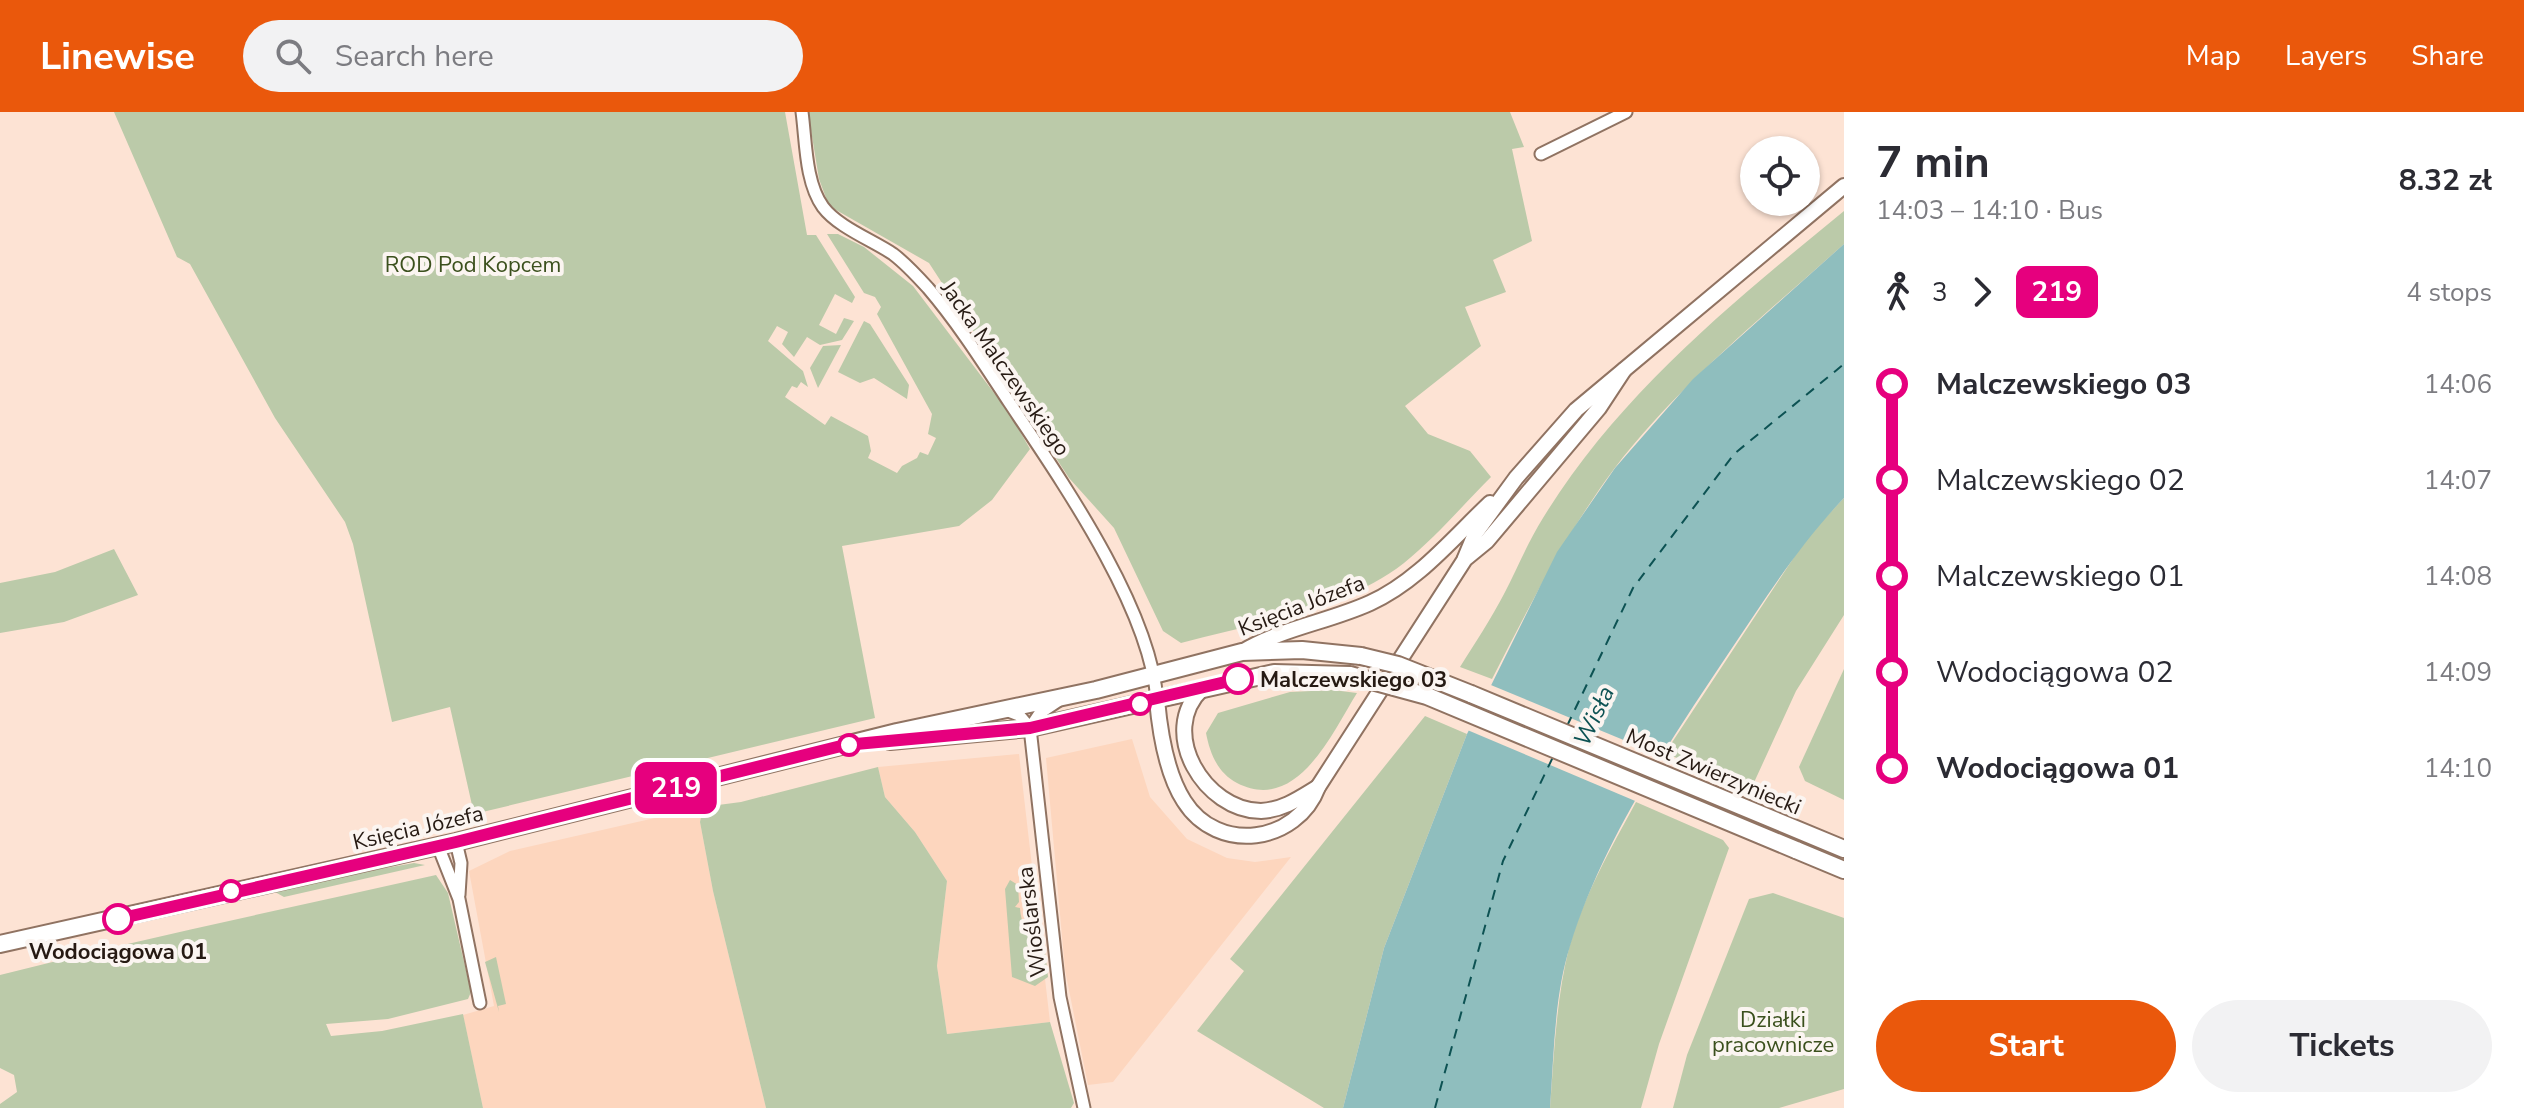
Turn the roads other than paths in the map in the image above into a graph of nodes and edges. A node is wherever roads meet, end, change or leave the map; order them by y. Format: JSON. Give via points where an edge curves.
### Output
{"nodes":[{"id":1,"x":802,"y":112,"type":"edge"},
{"id":2,"x":1626,"y":112,"type":"edge"},
{"id":3,"x":1541,"y":154,"type":"dead end"},
{"id":4,"x":1844,"y":186,"type":"edge"},
{"id":5,"x":1624,"y":370,"type":"junction"},
{"id":6,"x":1516,"y":478,"type":"junction"},
{"id":7,"x":1465,"y":559,"type":"junction"},
{"id":8,"x":1242,"y":652,"type":"junction"},
{"id":9,"x":1156,"y":675,"type":"junction"},
{"id":10,"x":1202,"y":689,"type":"junction"},
{"id":11,"x":1065,"y":697,"type":"junction"},
{"id":12,"x":1157,"y":700,"type":"junction"},
{"id":13,"x":1001,"y":709,"type":"junction"},
{"id":14,"x":1030,"y":728,"type":"junction"},
{"id":15,"x":845,"y":745,"type":"junction"},
{"id":16,"x":1318,"y":787,"type":"junction"},
{"id":17,"x":456,"y":842,"type":"junction"},
{"id":18,"x":438,"y":846,"type":"junction"},
{"id":19,"x":1844,"y":849,"type":"edge"},
{"id":20,"x":1844,"y":870,"type":"edge"},
{"id":21,"x":459,"y":899,"type":"junction"},
{"id":22,"x":0,"y":944,"type":"edge"},
{"id":23,"x":480,"y":1003,"type":"dead end"},
{"id":24,"x":1084,"y":1108,"type":"edge"}],
"edges":[{"from":1,"to":9,"type":"street","name":"Jacka Malczewskiego","via":[[811,174],[822,205],[897,257],[928,288],[988,371],[1099,549]]},
{"from":2,"to":3,"type":"street"},
{"from":4,"to":5,"type":"street","name":"Księcia Józefa"},
{"from":5,"to":6,"type":"street","name":"Księcia Józefa","via":[[1576,410]]},
{"from":5,"to":7,"type":"street","name":"Księcia Józefa","via":[[1599,408],[1487,541]]},
{"from":6,"to":7,"type":"street","name":"Księcia Józefa","via":[[1475,534]]},
{"from":6,"to":8,"type":"street","name":"Księcia Józefa","via":[[1392,591],[1342,614],[1265,638]]},
{"from":7,"to":16,"type":"street","name":"Księcia Józefa"},
{"from":8,"to":9,"type":"main road","name":"Księcia Józefa"},
{"from":8,"to":19,"type":"main road","name":"Most Zwierzyniecki","bridge":true,"via":[[1302,650],[1361,656],[1429,676]]},
{"from":9,"to":11,"type":"main road","name":"Księcia Józefa"},
{"from":9,"to":12,"type":"street","name":"Księcia Józefa"},
{"from":10,"to":12,"type":"main road","name":"Księcia Józefa"},
{"from":10,"to":16,"type":"street","name":"Księcia Józefa","via":[[1187,712],[1186,743],[1201,780],[1217,797],[1237,807],[1270,810]]},
{"from":10,"to":20,"type":"main road","name":"Most Zwierzyniecki","bridge":true,"via":[[1274,673],[1350,675],[1427,696]]},
{"from":11,"to":13,"type":"main road","name":"Księcia Józefa"},
{"from":11,"to":14,"type":"street","via":[[1040,713]]},
{"from":12,"to":14,"type":"main road","name":"Księcia Józefa"},
{"from":12,"to":16,"type":"street","name":"Księcia Józefa","via":[[1159,728],[1176,785],[1189,807],[1217,829],[1241,836],[1276,832],[1306,811]]},
{"from":13,"to":14,"type":"street","via":[[1019,715]]},
{"from":13,"to":15,"type":"main road","name":"Księcia Józefa"},
{"from":14,"to":15,"type":"main road","name":"Księcia Józefa"},
{"from":14,"to":24,"type":"street","name":"Wioślarska","via":[[1060,997]]},
{"from":15,"to":17,"type":"main road","name":"Księcia Józefa"},
{"from":17,"to":18,"type":"main road","name":"Księcia Józefa"},
{"from":17,"to":21,"type":"street"},
{"from":18,"to":21,"type":"street"},
{"from":18,"to":22,"type":"main road","name":"Księcia Józefa"},
{"from":21,"to":23,"type":"street"}]}
